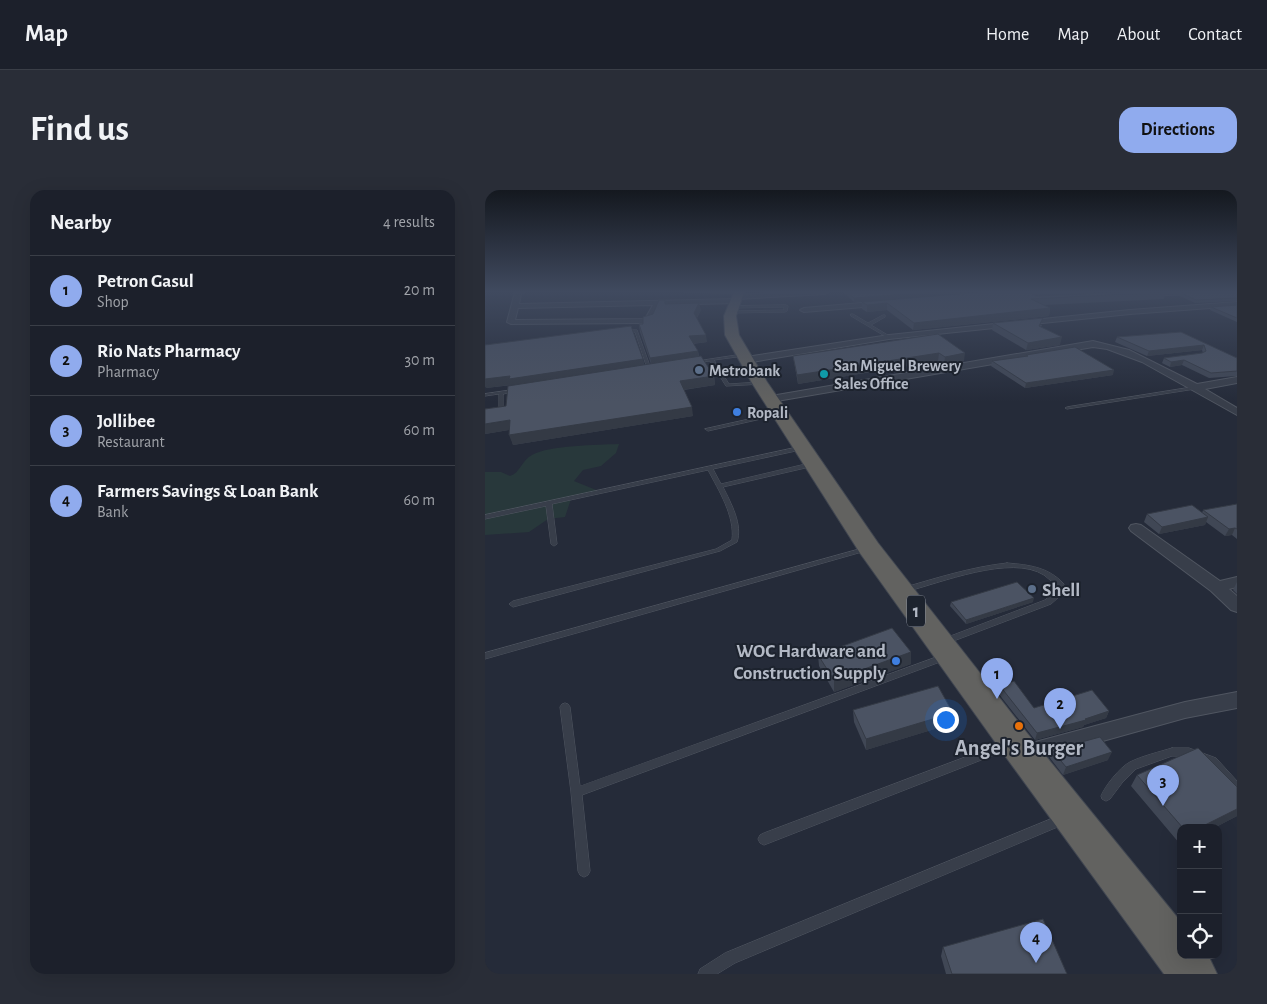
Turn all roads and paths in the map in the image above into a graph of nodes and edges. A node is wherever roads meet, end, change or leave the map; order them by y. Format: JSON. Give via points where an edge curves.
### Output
{"nodes":[{"id":1,"x":731,"y":329,"type":"edge"},
{"id":2,"x":876,"y":329,"type":"edge"},
{"id":3,"x":970,"y":329,"type":"edge"},
{"id":4,"x":618,"y":332,"type":"edge"},
{"id":5,"x":889,"y":337,"type":"junction"},
{"id":6,"x":745,"y":358,"type":"junction"},
{"id":7,"x":1162,"y":359,"type":"edge"},
{"id":8,"x":712,"y":360,"type":"junction"},
{"id":9,"x":1145,"y":361,"type":"junction"},
{"id":10,"x":687,"y":363,"type":"edge"},
{"id":11,"x":656,"y":367,"type":"edge"},
{"id":12,"x":649,"y":368,"type":"junction"},
{"id":13,"x":640,"y":370,"type":"edge"},
{"id":14,"x":1236,"y":381,"type":"edge"},
{"id":15,"x":528,"y":388,"type":"edge"},
{"id":16,"x":1193,"y":388,"type":"junction"},
{"id":17,"x":501,"y":393,"type":"junction"},
{"id":18,"x":485,"y":395,"type":"edge"},
{"id":19,"x":771,"y":398,"type":"junction"},
{"id":20,"x":501,"y":408,"type":"edge"},
{"id":21,"x":1067,"y":408,"type":"dead end"},
{"id":22,"x":1237,"y":412,"type":"edge"},
{"id":23,"x":708,"y":429,"type":"dead end"},
{"id":24,"x":809,"y":456,"type":"junction"},
{"id":25,"x":710,"y":468,"type":"junction"},
{"id":26,"x":719,"y":486,"type":"junction"},
{"id":27,"x":549,"y":504,"type":"junction"},
{"id":28,"x":485,"y":517,"type":"edge"},
{"id":29,"x":1135,"y":528,"type":"dead end"},
{"id":30,"x":554,"y":544,"type":"dead end"},
{"id":31,"x":869,"y":548,"type":"junction"},
{"id":32,"x":1237,"y":582,"type":"edge"},
{"id":33,"x":1217,"y":587,"type":"junction"},
{"id":34,"x":901,"y":592,"type":"junction"},
{"id":35,"x":513,"y":604,"type":"dead end"},
{"id":36,"x":1237,"y":606,"type":"edge"},
{"id":37,"x":945,"y":649,"type":"junction"},
{"id":38,"x":485,"y":656,"type":"edge"},
{"id":39,"x":1237,"y":700,"type":"edge"},
{"id":40,"x":565,"y":707,"type":"dead end"},
{"id":41,"x":1020,"y":748,"type":"junction"},
{"id":42,"x":1237,"y":788,"type":"edge"},
{"id":43,"x":576,"y":792,"type":"junction"},
{"id":44,"x":1089,"y":806,"type":"junction"},
{"id":45,"x":764,"y":839,"type":"dead end"},
{"id":46,"x":584,"y":871,"type":"dead end"},
{"id":47,"x":705,"y":974,"type":"edge"},
{"id":48,"x":1193,"y":974,"type":"edge"}],
"edges":[{"from":1,"to":6,"type":"highway","number":"1"},
{"from":2,"to":5,"type":"lane"},
{"from":3,"to":5,"type":"street"},
{"from":4,"to":12,"type":"lane","via":[[636,331]]},
{"from":5,"to":6,"type":"street"},
{"from":6,"to":8,"type":"lane"},
{"from":6,"to":19,"type":"highway","number":"1"},
{"from":7,"to":9,"type":"street"},
{"from":8,"to":10,"type":"lane"},
{"from":8,"to":19,"type":"lane","via":[[728,385]]},
{"from":9,"to":16,"type":"street"},
{"from":9,"to":19,"type":"street","via":[[1114,347],[1093,344]]},
{"from":11,"to":12,"type":"lane"},
{"from":12,"to":13,"type":"lane"},
{"from":14,"to":16,"type":"street"},
{"from":15,"to":17,"type":"lane"},
{"from":16,"to":21,"type":"lane"},
{"from":16,"to":22,"type":"street"},
{"from":17,"to":18,"type":"lane"},
{"from":17,"to":20,"type":"lane"},
{"from":19,"to":23,"type":"lane"},
{"from":19,"to":24,"type":"highway","number":"1"},
{"from":24,"to":25,"type":"lane"},
{"from":24,"to":26,"type":"lane"},
{"from":24,"to":31,"type":"highway","number":"1"},
{"from":25,"to":26,"type":"lane"},
{"from":25,"to":27,"type":"lane"},
{"from":26,"to":35,"type":"lane","via":[[735,525],[735,541],[718,550]]},
{"from":27,"to":28,"type":"lane"},
{"from":27,"to":30,"type":"lane"},
{"from":29,"to":33,"type":"street"},
{"from":31,"to":34,"type":"highway","number":"1"},
{"from":31,"to":38,"type":"lane"},
{"from":32,"to":33,"type":"street"},
{"from":33,"to":36,"type":"street"},
{"from":34,"to":37,"type":"highway","number":"1"},
{"from":34,"to":37,"type":"lane","via":[[975,570],[1020,565],[1045,571],[1060,584],[1057,594],[1048,602]]},
{"from":37,"to":41,"type":"highway","number":"1"},
{"from":37,"to":43,"type":"lane"},
{"from":39,"to":41,"type":"street"},
{"from":40,"to":43,"type":"lane"},
{"from":41,"to":44,"type":"highway","number":"1"},
{"from":41,"to":45,"type":"lane"},
{"from":42,"to":44,"type":"lane","via":[[1212,761],[1189,752],[1172,752],[1132,766]]},
{"from":43,"to":46,"type":"lane"},
{"from":44,"to":47,"type":"lane","via":[[729,958]]},
{"from":44,"to":48,"type":"highway","number":"1"}]}
